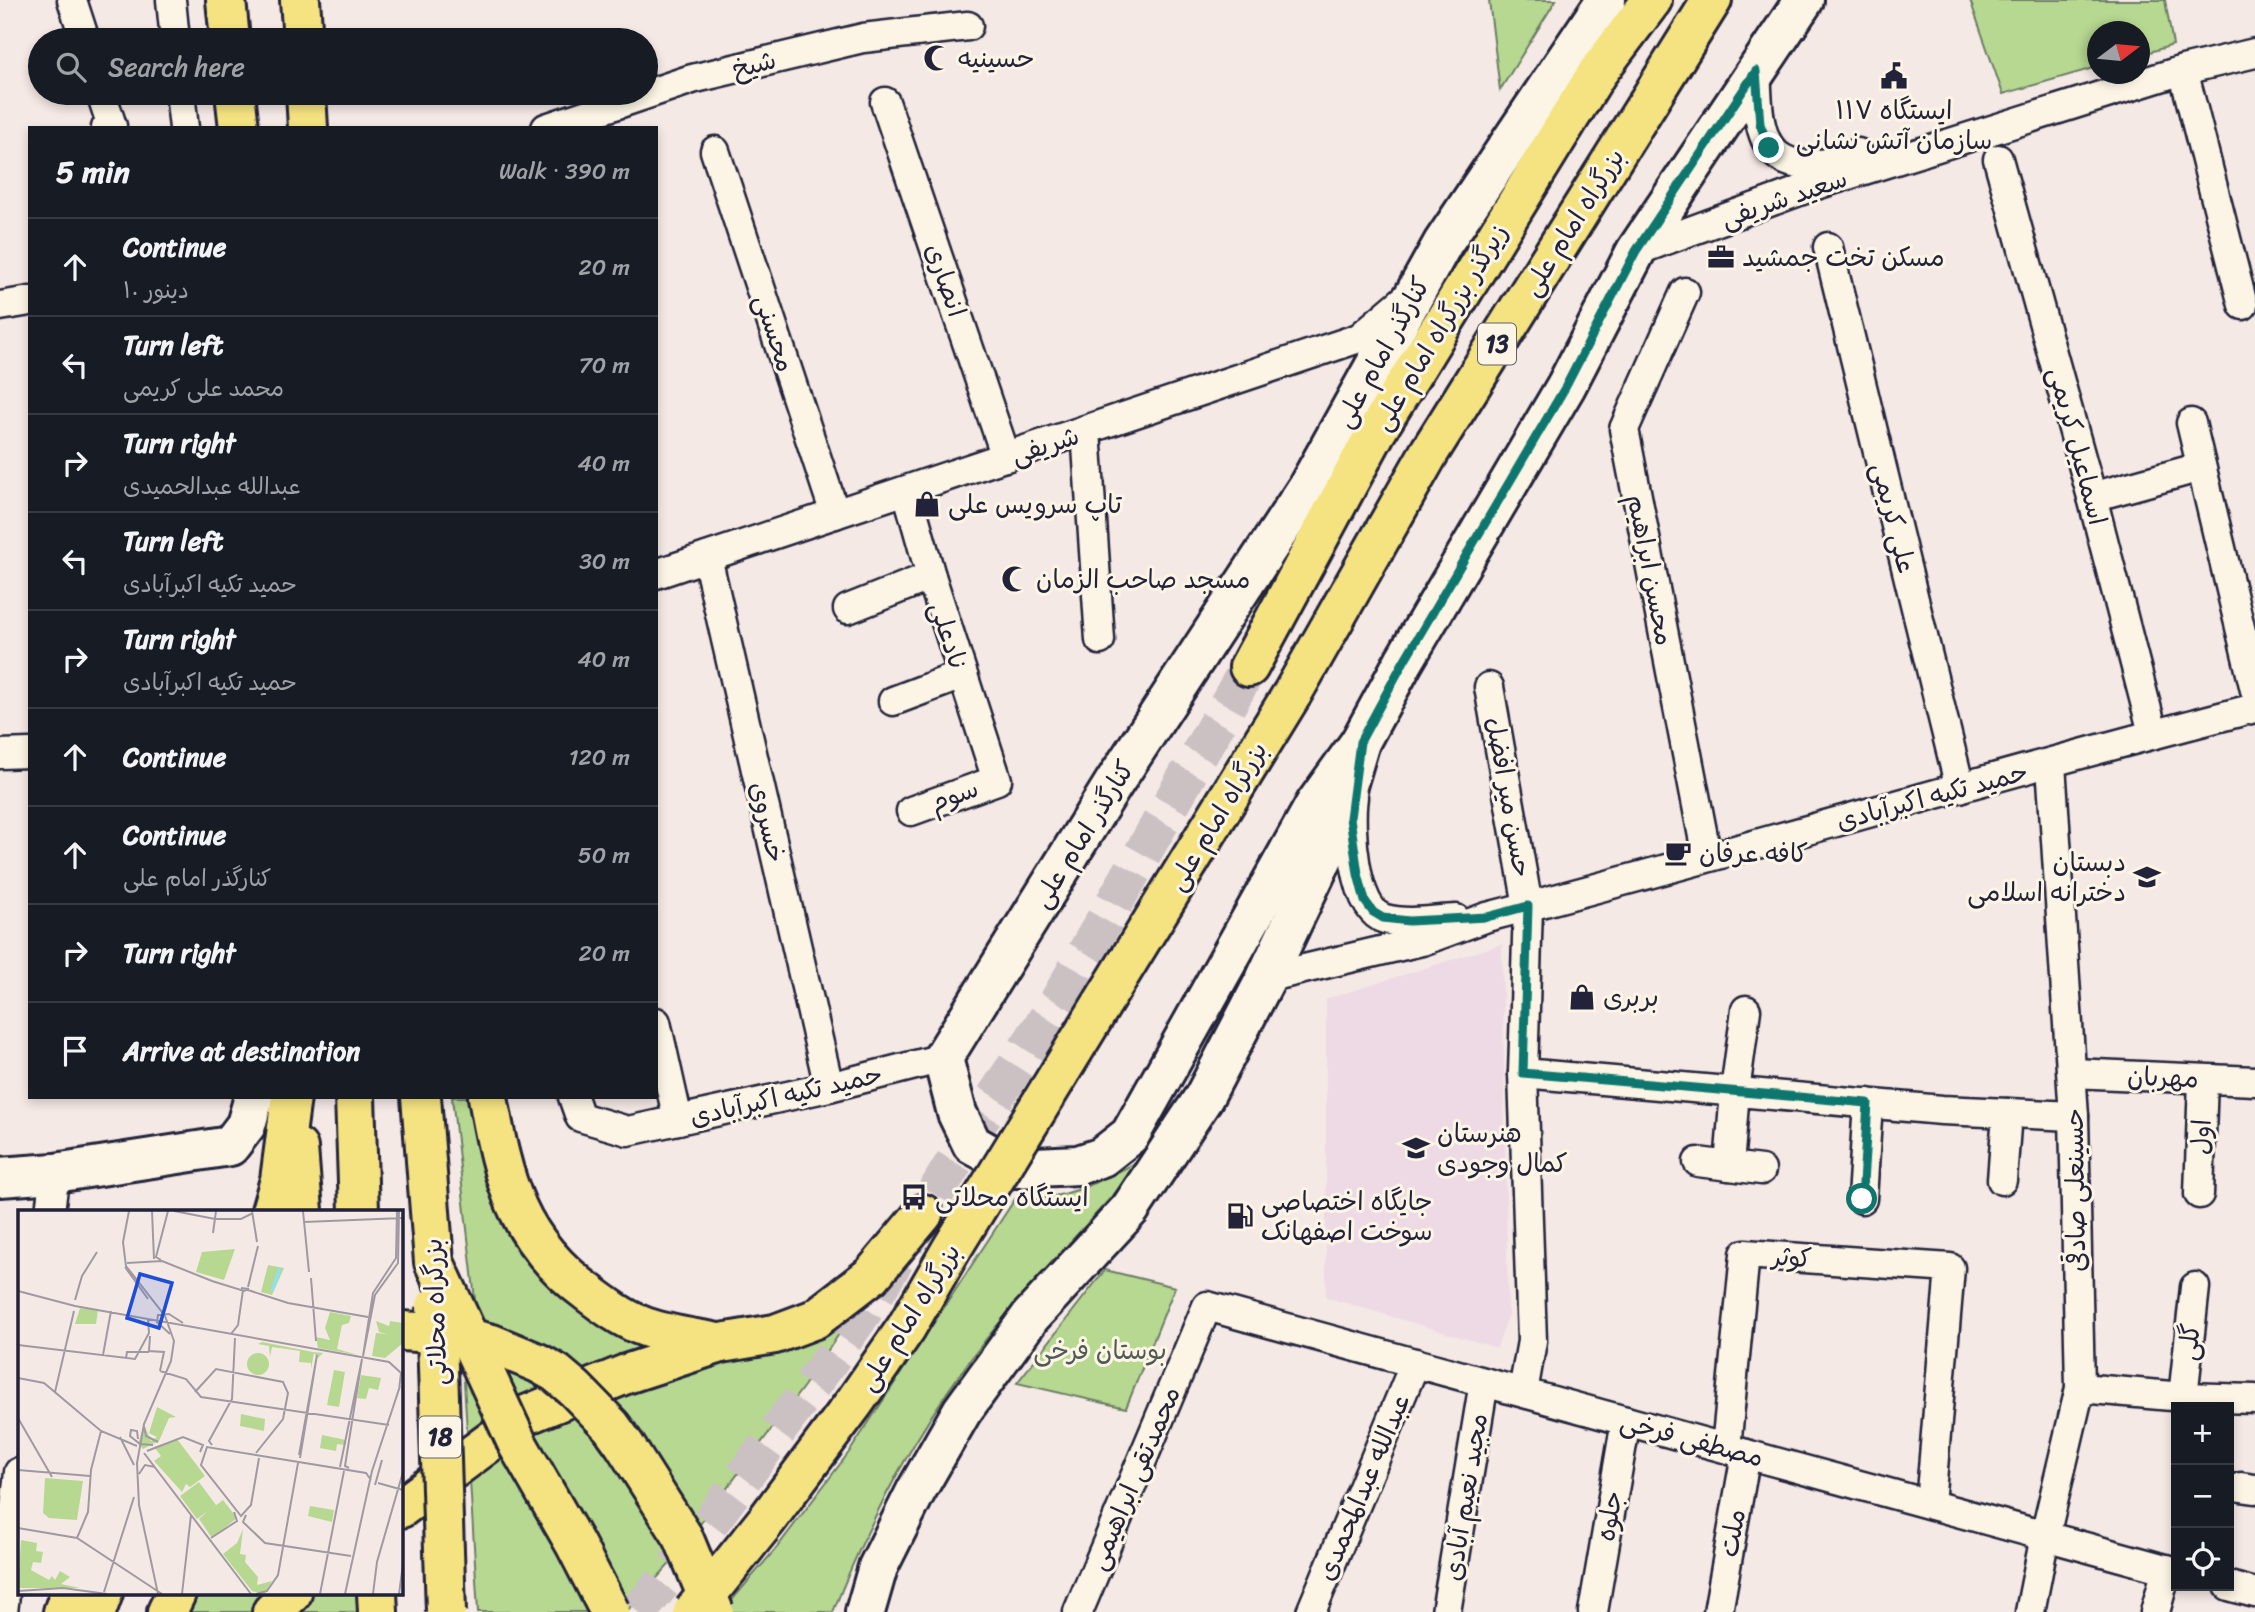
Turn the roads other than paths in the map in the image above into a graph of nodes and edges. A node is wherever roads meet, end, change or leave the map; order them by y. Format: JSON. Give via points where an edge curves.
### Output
{"nodes":[{"id":1,"x":72,"y":0,"type":"edge"},
{"id":2,"x":171,"y":0,"type":"edge"},
{"id":3,"x":226,"y":0,"type":"edge"},
{"id":4,"x":300,"y":0,"type":"edge"},
{"id":5,"x":1606,"y":0,"type":"edge"},
{"id":6,"x":1652,"y":0,"type":"edge"},
{"id":7,"x":1712,"y":0,"type":"edge"},
{"id":8,"x":1804,"y":0,"type":"edge"},
{"id":9,"x":968,"y":26,"type":"dead end"},
{"id":10,"x":81,"y":28,"type":"edge"},
{"id":11,"x":174,"y":28,"type":"edge"},
{"id":12,"x":229,"y":28,"type":"edge"},
{"id":13,"x":302,"y":28,"type":"edge"},
{"id":14,"x":2255,"y":53,"type":"edge"},
{"id":15,"x":2183,"y":70,"type":"junction"},
{"id":16,"x":1756,"y":71,"type":"junction"},
{"id":17,"x":658,"y":90,"type":"edge"},
{"id":18,"x":885,"y":102,"type":"dead end"},
{"id":19,"x":104,"y":105,"type":"edge"},
{"id":20,"x":181,"y":105,"type":"edge"},
{"id":21,"x":236,"y":105,"type":"edge"},
{"id":22,"x":307,"y":105,"type":"edge"},
{"id":23,"x":615,"y":105,"type":"edge"},
{"id":24,"x":109,"y":126,"type":"edge"},
{"id":25,"x":184,"y":126,"type":"edge"},
{"id":26,"x":239,"y":126,"type":"edge"},
{"id":27,"x":308,"y":126,"type":"edge"},
{"id":28,"x":552,"y":126,"type":"edge"},
{"id":29,"x":1990,"y":130,"type":"junction"},
{"id":30,"x":715,"y":151,"type":"dead end"},
{"id":31,"x":1998,"y":159,"type":"dead end"},
{"id":32,"x":1828,"y":247,"type":"dead end"},
{"id":33,"x":1636,"y":251,"type":"junction"},
{"id":34,"x":1418,"y":288,"type":"junction"},
{"id":35,"x":1685,"y":292,"type":"dead end"},
{"id":36,"x":28,"y":301,"type":"edge"},
{"id":37,"x":2243,"y":305,"type":"dead end"},
{"id":38,"x":0,"y":306,"type":"edge"},
{"id":39,"x":2191,"y":423,"type":"dead end"},
{"id":40,"x":1086,"y":431,"type":"junction"},
{"id":41,"x":1006,"y":457,"type":"junction"},
{"id":42,"x":2201,"y":467,"type":"junction"},
{"id":43,"x":907,"y":491,"type":"junction"},
{"id":44,"x":2092,"y":497,"type":"junction"},
{"id":45,"x":835,"y":514,"type":"junction"},
{"id":46,"x":707,"y":557,"type":"junction"},
{"id":47,"x":658,"y":571,"type":"edge"},
{"id":48,"x":931,"y":576,"type":"junction"},
{"id":49,"x":848,"y":608,"type":"dead end"},
{"id":50,"x":1100,"y":640,"type":"dead end"},
{"id":51,"x":1249,"y":667,"type":"tunnel mouth"},
{"id":52,"x":962,"y":675,"type":"junction"},
{"id":53,"x":1489,"y":687,"type":"dead end"},
{"id":54,"x":2255,"y":690,"type":"edge"},
{"id":55,"x":893,"y":701,"type":"dead end"},
{"id":56,"x":2255,"y":708,"type":"edge"},
{"id":57,"x":2153,"y":733,"type":"junction"},
{"id":58,"x":1360,"y":742,"type":"junction"},
{"id":59,"x":28,"y":753,"type":"edge"},
{"id":60,"x":0,"y":754,"type":"edge"},
{"id":61,"x":2051,"y":764,"type":"junction"},
{"id":62,"x":997,"y":780,"type":"joint"},
{"id":63,"x":1960,"y":788,"type":"junction"},
{"id":64,"x":911,"y":811,"type":"dead end"},
{"id":65,"x":1707,"y":858,"type":"junction"},
{"id":66,"x":1528,"y":906,"type":"junction"},
{"id":67,"x":1487,"y":917,"type":"junction"},
{"id":68,"x":1266,"y":978,"type":"junction"},
{"id":69,"x":1746,"y":1010,"type":"dead end"},
{"id":70,"x":658,"y":1031,"type":"edge"},
{"id":71,"x":943,"y":1058,"type":"junction"},
{"id":72,"x":1523,"y":1073,"type":"junction"},
{"id":73,"x":2072,"y":1073,"type":"junction"},
{"id":74,"x":2203,"y":1079,"type":"junction"},
{"id":75,"x":2255,"y":1081,"type":"edge"},
{"id":76,"x":829,"y":1087,"type":"junction"},
{"id":77,"x":1735,"y":1091,"type":"junction"},
{"id":78,"x":253,"y":1099,"type":"edge"},
{"id":79,"x":292,"y":1099,"type":"edge"},
{"id":80,"x":292,"y":1099,"type":"edge"},
{"id":81,"x":355,"y":1099,"type":"edge"},
{"id":82,"x":421,"y":1099,"type":"edge"},
{"id":83,"x":488,"y":1099,"type":"edge"},
{"id":84,"x":574,"y":1099,"type":"edge"},
{"id":85,"x":1868,"y":1103,"type":"junction"},
{"id":86,"x":2007,"y":1113,"type":"junction"},
{"id":87,"x":2074,"y":1116,"type":"junction"},
{"id":88,"x":678,"y":1120,"type":"junction"},
{"id":89,"x":1698,"y":1162,"type":"dead end"},
{"id":90,"x":1729,"y":1166,"type":"junction"},
{"id":91,"x":1761,"y":1170,"type":"dead end"},
{"id":92,"x":55,"y":1172,"type":"junction"},
{"id":93,"x":0,"y":1177,"type":"edge"},
{"id":94,"x":2002,"y":1180,"type":"dead end"},
{"id":95,"x":2199,"y":1194,"type":"dead end"},
{"id":96,"x":1862,"y":1199,"type":"dead end"},
{"id":97,"x":50,"y":1210,"type":"edge"},
{"id":98,"x":271,"y":1210,"type":"edge"},
{"id":99,"x":303,"y":1210,"type":"edge"},
{"id":100,"x":359,"y":1210,"type":"edge"},
{"id":101,"x":923,"y":1214,"type":"dead end"},
{"id":102,"x":434,"y":1262,"type":"junction"},
{"id":103,"x":2195,"y":1287,"type":"dead end"},
{"id":104,"x":1207,"y":1306,"type":"joint"},
{"id":105,"x":402,"y":1331,"type":"edge"},
{"id":106,"x":721,"y":1343,"type":"junction"},
{"id":107,"x":1415,"y":1363,"type":"junction"},
{"id":108,"x":1484,"y":1382,"type":"junction"},
{"id":109,"x":2080,"y":1388,"type":"junction"},
{"id":110,"x":1523,"y":1392,"type":"junction"},
{"id":111,"x":2183,"y":1397,"type":"junction"},
{"id":112,"x":2255,"y":1399,"type":"edge"},
{"id":113,"x":1626,"y":1421,"type":"junction"},
{"id":114,"x":1736,"y":1451,"type":"junction"},
{"id":115,"x":18,"y":1481,"type":"edge"},
{"id":116,"x":1930,"y":1504,"type":"junction"},
{"id":117,"x":402,"y":1507,"type":"edge"},
{"id":118,"x":2045,"y":1536,"type":"junction"},
{"id":119,"x":2171,"y":1570,"type":"edge"},
{"id":120,"x":2171,"y":1572,"type":"edge"},
{"id":121,"x":2234,"y":1588,"type":"edge"},
{"id":122,"x":2255,"y":1593,"type":"edge"},
{"id":123,"x":70,"y":1594,"type":"edge"},
{"id":124,"x":103,"y":1594,"type":"edge"},
{"id":125,"x":175,"y":1594,"type":"edge"},
{"id":126,"x":291,"y":1594,"type":"edge"},
{"id":127,"x":377,"y":1594,"type":"edge"},
{"id":128,"x":3,"y":1612,"type":"edge"},
{"id":129,"x":63,"y":1612,"type":"edge"},
{"id":130,"x":96,"y":1612,"type":"edge"},
{"id":131,"x":166,"y":1612,"type":"edge"},
{"id":132,"x":272,"y":1612,"type":"edge"},
{"id":133,"x":377,"y":1612,"type":"edge"},
{"id":134,"x":446,"y":1612,"type":"edge"},
{"id":135,"x":610,"y":1612,"type":"edge"},
{"id":136,"x":693,"y":1612,"type":"edge"},
{"id":137,"x":714,"y":1612,"type":"edge"},
{"id":138,"x":865,"y":1612,"type":"edge"},
{"id":139,"x":1078,"y":1612,"type":"edge"},
{"id":140,"x":1311,"y":1612,"type":"edge"},
{"id":141,"x":1446,"y":1612,"type":"edge"},
{"id":142,"x":1593,"y":1612,"type":"edge"},
{"id":143,"x":1718,"y":1612,"type":"edge"},
{"id":144,"x":2030,"y":1612,"type":"edge"},
{"id":145,"x":2155,"y":1612,"type":"edge"}],
"edges":[{"from":1,"to":10,"type":"street"},
{"from":2,"to":11,"type":"street"},
{"from":3,"to":12,"type":"highway"},
{"from":4,"to":13,"type":"highway"},
{"from":5,"to":34,"type":"main road","name":"کنارگذر امام علی","via":[[1443,243]]},
{"from":6,"to":51,"type":"highway","name":"زیرگذر بزرگراه امام علی","number":"13","via":[[1597,73],[1390,409]]},
{"from":7,"to":136,"type":"highway","name":"بزرگراه امام علی","number":"13","bridge":true,"via":[[1430,451],[1292,694],[906,1328],[790,1489]]},
{"from":8,"to":16,"type":"main road"},
{"from":9,"to":17,"type":"street","name":"شیخ","via":[[863,38]]},
{"from":14,"to":15,"type":"street","name":"سعید شریفی"},
{"from":15,"to":29,"type":"street","name":"سعید شریفی"},
{"from":15,"to":37,"type":"street"},
{"from":16,"to":29,"type":"street","via":[[1760,124],[1769,148],[1785,162],[1813,166],[1952,127]]},
{"from":16,"to":33,"type":"main road"},
{"from":18,"to":41,"type":"street","name":"انصاری"},
{"from":19,"to":24,"type":"street"},
{"from":20,"to":25,"type":"street"},
{"from":21,"to":26,"type":"highway"},
{"from":22,"to":27,"type":"highway"},
{"from":23,"to":28,"type":"street","name":"شیخ"},
{"from":29,"to":33,"type":"street","name":"سعید شریفی"},
{"from":30,"to":45,"type":"street","name":"محسنی"},
{"from":31,"to":44,"type":"street","name":"اسماعیل کریمی"},
{"from":32,"to":63,"type":"street","name":"علی کریمی"},
{"from":33,"to":58,"type":"main road","via":[[1566,386]]},
{"from":34,"to":40,"type":"street","name":"شریفی","via":[[1359,338]]},
{"from":34,"to":71,"type":"main road","name":"کنارگذر امام علی","via":[[1307,488],[1114,783]]},
{"from":35,"to":65,"type":"street","name":"محسن ابراهیم","via":[[1624,429]]},
{"from":36,"to":38,"type":"street"},
{"from":39,"to":42,"type":"street"},
{"from":40,"to":41,"type":"street","name":"شریفی"},
{"from":40,"to":50,"type":"street"},
{"from":41,"to":43,"type":"street","name":"شریفی"},
{"from":42,"to":44,"type":"street"},
{"from":42,"to":54,"type":"street"},
{"from":43,"to":45,"type":"street","name":"شریفی"},
{"from":43,"to":48,"type":"street","name":"نادعلی"},
{"from":44,"to":57,"type":"street","name":"اسماعیل کریمی"},
{"from":45,"to":46,"type":"street","name":"شریفی"},
{"from":46,"to":47,"type":"street","name":"شریفی"},
{"from":46,"to":76,"type":"street","name":"خسروی"},
{"from":48,"to":49,"type":"street"},
{"from":48,"to":52,"type":"street","name":"نادعلی"},
{"from":52,"to":55,"type":"street"},
{"from":52,"to":62,"type":"street","name":"نادعلی"},
{"from":53,"to":66,"type":"street","name":"حسن میر افضل"},
{"from":56,"to":57,"type":"street","name":"حمید تکیه اکبرآبادی"},
{"from":57,"to":61,"type":"street","name":"حمید تکیه اکبرآبادی"},
{"from":58,"to":67,"type":"street","name":"حمید تکیه اکبرآبادی","via":[[1350,818],[1365,901],[1383,918]]},
{"from":58,"to":68,"type":"main road","via":[[1330,843]]},
{"from":58,"to":71,"type":"main road","via":[[1316,803],[1130,1135],[1102,1157],[1078,1165],[1015,1168],[972,1144],[957,1113]]},
{"from":59,"to":60,"type":"street"},
{"from":61,"to":63,"type":"street","name":"حمید تکیه اکبرآبادی"},
{"from":61,"to":73,"type":"street","name":"حسینعلی صادقی"},
{"from":62,"to":64,"type":"street","name":"سوم"},
{"from":63,"to":65,"type":"street","name":"حمید تکیه اکبرآبادی"},
{"from":65,"to":66,"type":"street","name":"حمید تکیه اکبرآبادی"},
{"from":66,"to":67,"type":"street","name":"حمید تکیه اکبرآبادی"},
{"from":66,"to":72,"type":"street","name":"حسن میر افضل"},
{"from":67,"to":68,"type":"street","name":"حمید تکیه اکبرآبادی","via":[[1422,941]]},
{"from":68,"to":138,"type":"main road","via":[[1204,1097],[1130,1209],[1031,1316],[962,1411],[878,1567]]},
{"from":69,"to":77,"type":"street"},
{"from":70,"to":88,"type":"street"},
{"from":71,"to":76,"type":"street","name":"حمید تکیه اکبرآبادی"},
{"from":72,"to":77,"type":"street"},
{"from":72,"to":110,"type":"street","name":"حسن میر افضل","via":[[1532,1341]]},
{"from":73,"to":74,"type":"street","name":"مهربان"},
{"from":73,"to":87,"type":"street","name":"حسینعلی صادقی"},
{"from":74,"to":75,"type":"street","name":"مهربان"},
{"from":74,"to":95,"type":"street","name":"اول"},
{"from":76,"to":88,"type":"street","name":"حمید تکیه اکبرآبادی"},
{"from":77,"to":85,"type":"street"},
{"from":77,"to":90,"type":"street"},
{"from":78,"to":92,"type":"main road","via":[[246,1125],[230,1146]]},
{"from":79,"to":98,"type":"highway"},
{"from":80,"to":99,"type":"highway"},
{"from":81,"to":100,"type":"highway"},
{"from":82,"to":102,"type":"highway","name":"بزرگراه محلاتی"},
{"from":83,"to":106,"type":"highway","via":[[504,1178],[529,1233],[549,1259],[595,1298],[642,1326]]},
{"from":84,"to":88,"type":"street","name":"حمید تکیه اکبرآبادی","via":[[580,1117],[628,1131]]},
{"from":85,"to":86,"type":"street"},
{"from":85,"to":96,"type":"street"},
{"from":86,"to":87,"type":"street"},
{"from":86,"to":94,"type":"street"},
{"from":87,"to":109,"type":"street","name":"حسینعلی صادقی"},
{"from":89,"to":90,"type":"street"},
{"from":90,"to":91,"type":"street"},
{"from":92,"to":93,"type":"main road"},
{"from":92,"to":97,"type":"street"},
{"from":101,"to":106,"type":"highway","via":[[872,1275],[815,1319],[775,1334]]},
{"from":102,"to":134,"type":"highway","name":"بزرگراه محلاتی","number":"18","bridge":true},
{"from":102,"to":135,"type":"highway","bridge":true,"via":[[518,1445]]},
{"from":103,"to":111,"type":"street","name":"گلی"},
{"from":104,"to":107,"type":"street","name":"مصطفی فرخی"},
{"from":104,"to":139,"type":"street","name":"محمدتقی ابراهیمی"},
{"from":105,"to":137,"type":"highway","bridge":true,"via":[[450,1334],[492,1344],[538,1363],[575,1389],[611,1426],[684,1537]]},
{"from":106,"to":117,"type":"highway","via":[[600,1383],[526,1415]]},
{"from":107,"to":108,"type":"street","name":"مصطفی فرخی"},
{"from":107,"to":140,"type":"street","name":"عبدالله عبدالمحمدی"},
{"from":108,"to":110,"type":"street","name":"مصطفی فرخی"},
{"from":108,"to":141,"type":"street","name":"مجید نعیم آبادی"},
{"from":109,"to":111,"type":"street"},
{"from":109,"to":118,"type":"street","name":"حسینعلی صادقی"},
{"from":110,"to":113,"type":"street","name":"مصطفی فرخی"},
{"from":111,"to":112,"type":"street"},
{"from":113,"to":114,"type":"street","name":"مصطفی فرخی"},
{"from":113,"to":142,"type":"street","name":"جلوه"},
{"from":114,"to":116,"type":"street","name":"مصطفی فرخی"},
{"from":114,"to":116,"type":"street","name":"کوثر","via":[[1745,1254],[1950,1268]]},
{"from":114,"to":143,"type":"street","name":"ملت"},
{"from":115,"to":128,"type":"street"},
{"from":116,"to":118,"type":"street","name":"مصطفی فرخی"},
{"from":118,"to":119,"type":"street","name":"مصطفی فرخی"},
{"from":118,"to":144,"type":"street","name":"حسینعلی صادقی"},
{"from":120,"to":145,"type":"street"},
{"from":121,"to":122,"type":"street"},
{"from":123,"to":129,"type":"highway"},
{"from":124,"to":130,"type":"highway"},
{"from":125,"to":131,"type":"highway"},
{"from":126,"to":132,"type":"highway"},
{"from":127,"to":133,"type":"highway"}]}
